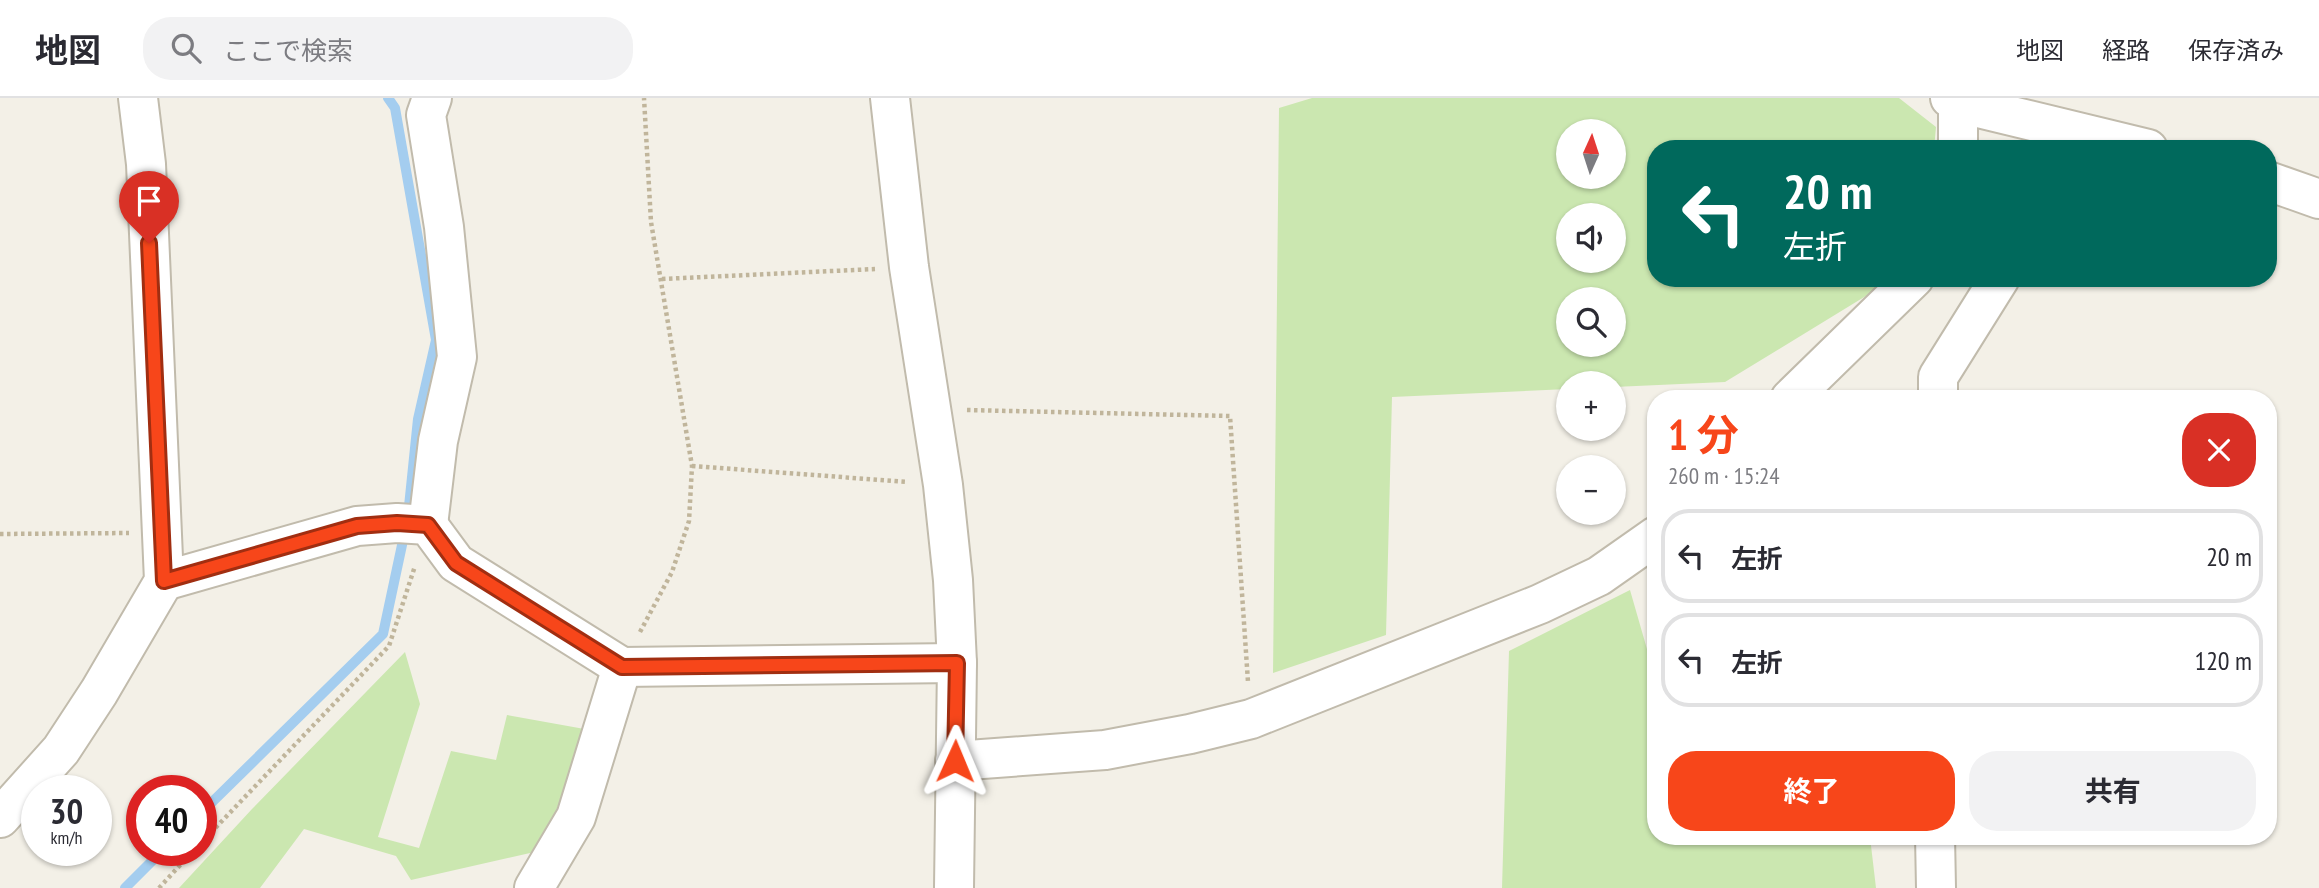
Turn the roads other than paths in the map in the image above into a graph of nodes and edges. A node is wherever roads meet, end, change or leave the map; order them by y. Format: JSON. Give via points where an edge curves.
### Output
{"nodes":[{"id":1,"x":138,"y":98,"type":"edge"},
{"id":2,"x":432,"y":98,"type":"edge"},
{"id":3,"x":890,"y":98,"type":"edge"},
{"id":4,"x":1954,"y":100,"type":"edge"},
{"id":5,"x":2024,"y":134,"type":"edge"},
{"id":6,"x":1957,"y":140,"type":"edge"},
{"id":7,"x":2074,"y":140,"type":"edge"},
{"id":8,"x":2277,"y":184,"type":"edge"},
{"id":9,"x":2319,"y":199,"type":"edge"},
{"id":10,"x":1905,"y":287,"type":"edge"},
{"id":11,"x":1994,"y":287,"type":"edge"},
{"id":12,"x":1799,"y":390,"type":"edge"},
{"id":13,"x":1938,"y":390,"type":"edge"},
{"id":14,"x":413,"y":523,"type":"junction"},
{"id":15,"x":1647,"y":542,"type":"edge"},
{"id":16,"x":164,"y":581,"type":"junction"},
{"id":17,"x":957,"y":663,"type":"junction"},
{"id":18,"x":622,"y":667,"type":"junction"},
{"id":19,"x":955,"y":761,"type":"junction"},
{"id":20,"x":0,"y":818,"type":"edge"},
{"id":21,"x":1935,"y":845,"type":"edge"},
{"id":22,"x":534,"y":888,"type":"edge"},
{"id":23,"x":954,"y":888,"type":"edge"},
{"id":24,"x":1936,"y":888,"type":"edge"}],
"edges":[{"from":1,"to":16,"type":"street","via":[[146,164]]},
{"from":2,"to":14,"type":"street","via":[[426,115],[444,228],[457,358],[439,442]]},
{"from":3,"to":17,"type":"street","via":[[909,267],[943,485]]},
{"from":4,"to":5,"type":"street"},
{"from":4,"to":6,"type":"street"},
{"from":5,"to":7,"type":"street"},
{"from":8,"to":9,"type":"street"},
{"from":10,"to":12,"type":"street"},
{"from":11,"to":13,"type":"street","via":[[1938,377]]},
{"from":14,"to":16,"type":"street","via":[[357,526]]},
{"from":14,"to":18,"type":"street","via":[[456,563]]},
{"from":15,"to":19,"type":"street","via":[[1599,576],[1541,604],[1251,719],[1105,750]]},
{"from":16,"to":20,"type":"street","via":[[61,750]]},
{"from":17,"to":18,"type":"street"},
{"from":17,"to":19,"type":"street"},
{"from":18,"to":22,"type":"street","via":[[576,817]]},
{"from":19,"to":23,"type":"street"},
{"from":21,"to":24,"type":"street"}]}
